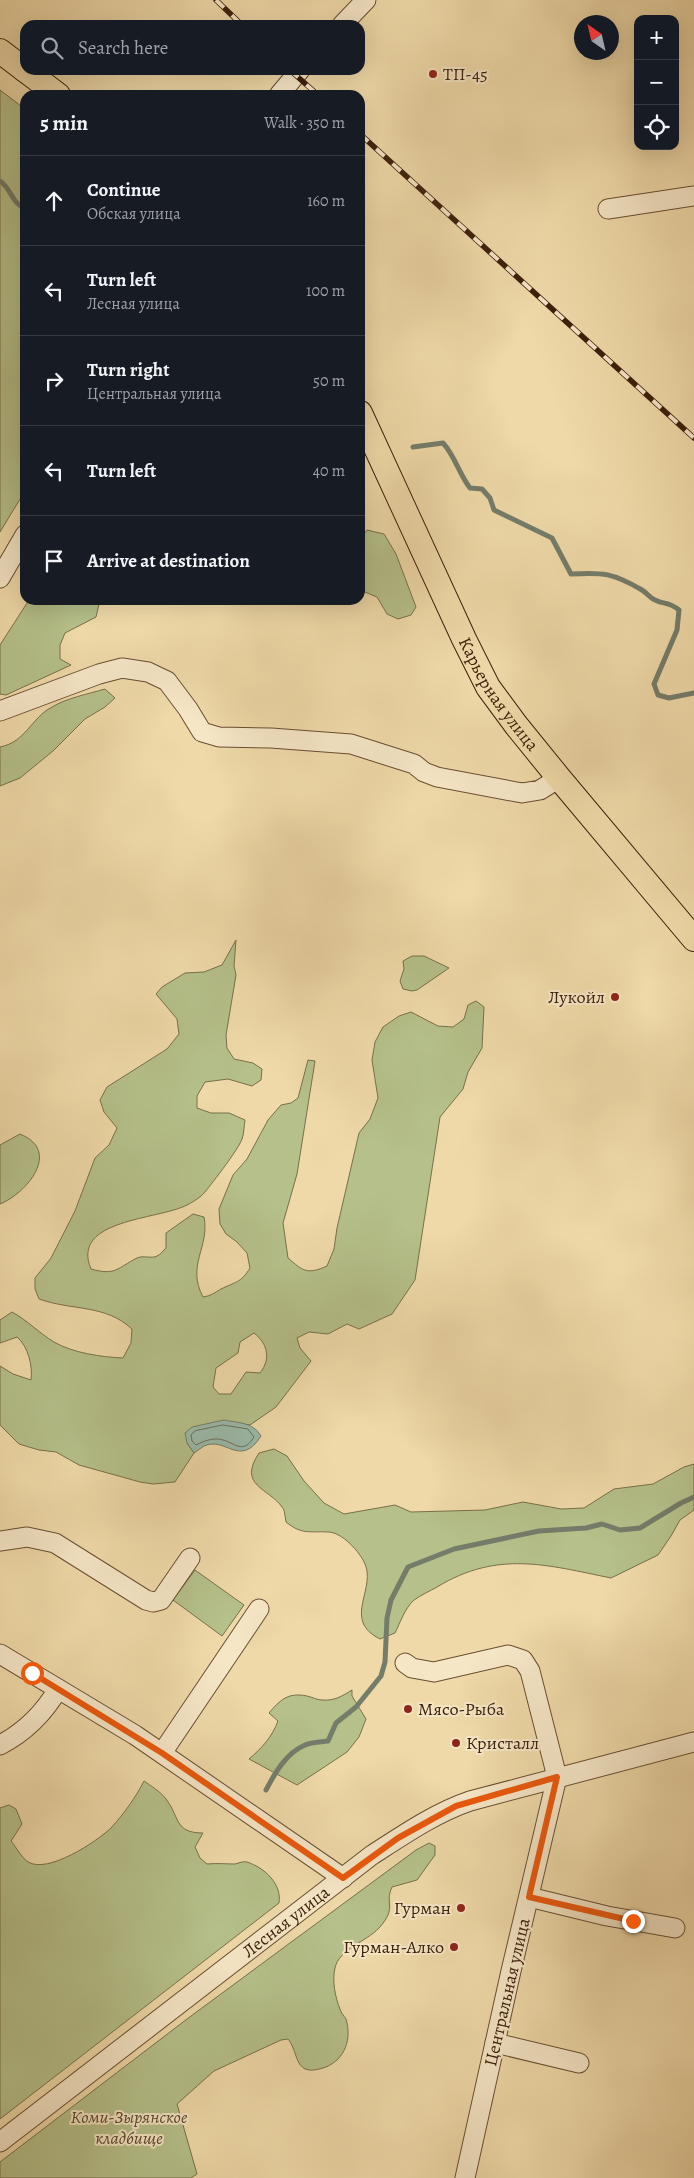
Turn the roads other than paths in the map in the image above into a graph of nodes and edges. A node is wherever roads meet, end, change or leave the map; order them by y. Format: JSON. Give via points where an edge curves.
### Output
{"nodes":[{"id":1,"x":366,"y":0,"type":"edge"},
{"id":2,"x":347,"y":20,"type":"edge"},
{"id":3,"x":0,"y":52,"type":"edge"},
{"id":4,"x":20,"y":66,"type":"edge"},
{"id":5,"x":32,"y":75,"type":"edge"},
{"id":6,"x":296,"y":75,"type":"edge"},
{"id":7,"x":51,"y":90,"type":"edge"},
{"id":8,"x":283,"y":90,"type":"edge"},
{"id":9,"x":694,"y":196,"type":"edge"},
{"id":10,"x":608,"y":209,"type":"dead end"},
{"id":11,"x":365,"y":424,"type":"edge"},
{"id":12,"x":20,"y":544,"type":"edge"},
{"id":13,"x":0,"y":578,"type":"edge"},
{"id":14,"x":0,"y":711,"type":"edge"},
{"id":15,"x":559,"y":778,"type":"junction"},
{"id":16,"x":694,"y":939,"type":"edge"},
{"id":17,"x":0,"y":1541,"type":"edge"},
{"id":18,"x":190,"y":1558,"type":"dead end"},
{"id":19,"x":259,"y":1609,"type":"dead end"},
{"id":20,"x":0,"y":1654,"type":"edge"},
{"id":21,"x":405,"y":1663,"type":"dead end"},
{"id":22,"x":58,"y":1689,"type":"junction"},
{"id":23,"x":694,"y":1742,"type":"edge"},
{"id":24,"x":0,"y":1745,"type":"edge"},
{"id":25,"x":162,"y":1753,"type":"junction"},
{"id":26,"x":557,"y":1777,"type":"junction"},
{"id":27,"x":343,"y":1878,"type":"junction"},
{"id":28,"x":529,"y":1897,"type":"junction"},
{"id":29,"x":675,"y":1928,"type":"dead end"},
{"id":30,"x":496,"y":2043,"type":"junction"},
{"id":31,"x":579,"y":2063,"type":"dead end"},
{"id":32,"x":0,"y":2142,"type":"edge"},
{"id":33,"x":465,"y":2178,"type":"edge"}],
"edges":[{"from":1,"to":2,"type":"street"},
{"from":3,"to":4,"type":"main road"},
{"from":5,"to":7,"type":"main road"},
{"from":6,"to":8,"type":"street"},
{"from":9,"to":10,"type":"street"},
{"from":11,"to":15,"type":"main road","name":"Карьерная улица","via":[[481,673],[500,703]]},
{"from":12,"to":13,"type":"street"},
{"from":14,"to":15,"type":"street","via":[[122,668],[148,672],[167,681],[202,732],[219,737],[351,744],[414,764],[437,777],[522,793],[540,790]]},
{"from":15,"to":16,"type":"main road","name":"Карьерная улица"},
{"from":17,"to":18,"type":"street","via":[[27,1537],[55,1543],[154,1602],[161,1600]]},
{"from":19,"to":25,"type":"street"},
{"from":20,"to":22,"type":"street"},
{"from":21,"to":26,"type":"street","via":[[412,1668],[434,1672],[508,1655],[523,1660],[530,1671]]},
{"from":22,"to":24,"type":"street","via":[[39,1716]]},
{"from":22,"to":25,"type":"street"},
{"from":23,"to":26,"type":"street","name":"Лесная улица"},
{"from":25,"to":27,"type":"street"},
{"from":26,"to":27,"type":"street","name":"Лесная улица","via":[[456,1806],[398,1838]]},
{"from":26,"to":28,"type":"street","name":"Центральная улица"},
{"from":27,"to":32,"type":"street","name":"Лесная улица"},
{"from":28,"to":29,"type":"street"},
{"from":28,"to":30,"type":"street","name":"Центральная улица"},
{"from":30,"to":31,"type":"street"},
{"from":30,"to":33,"type":"street","name":"Центральная улица"}]}
